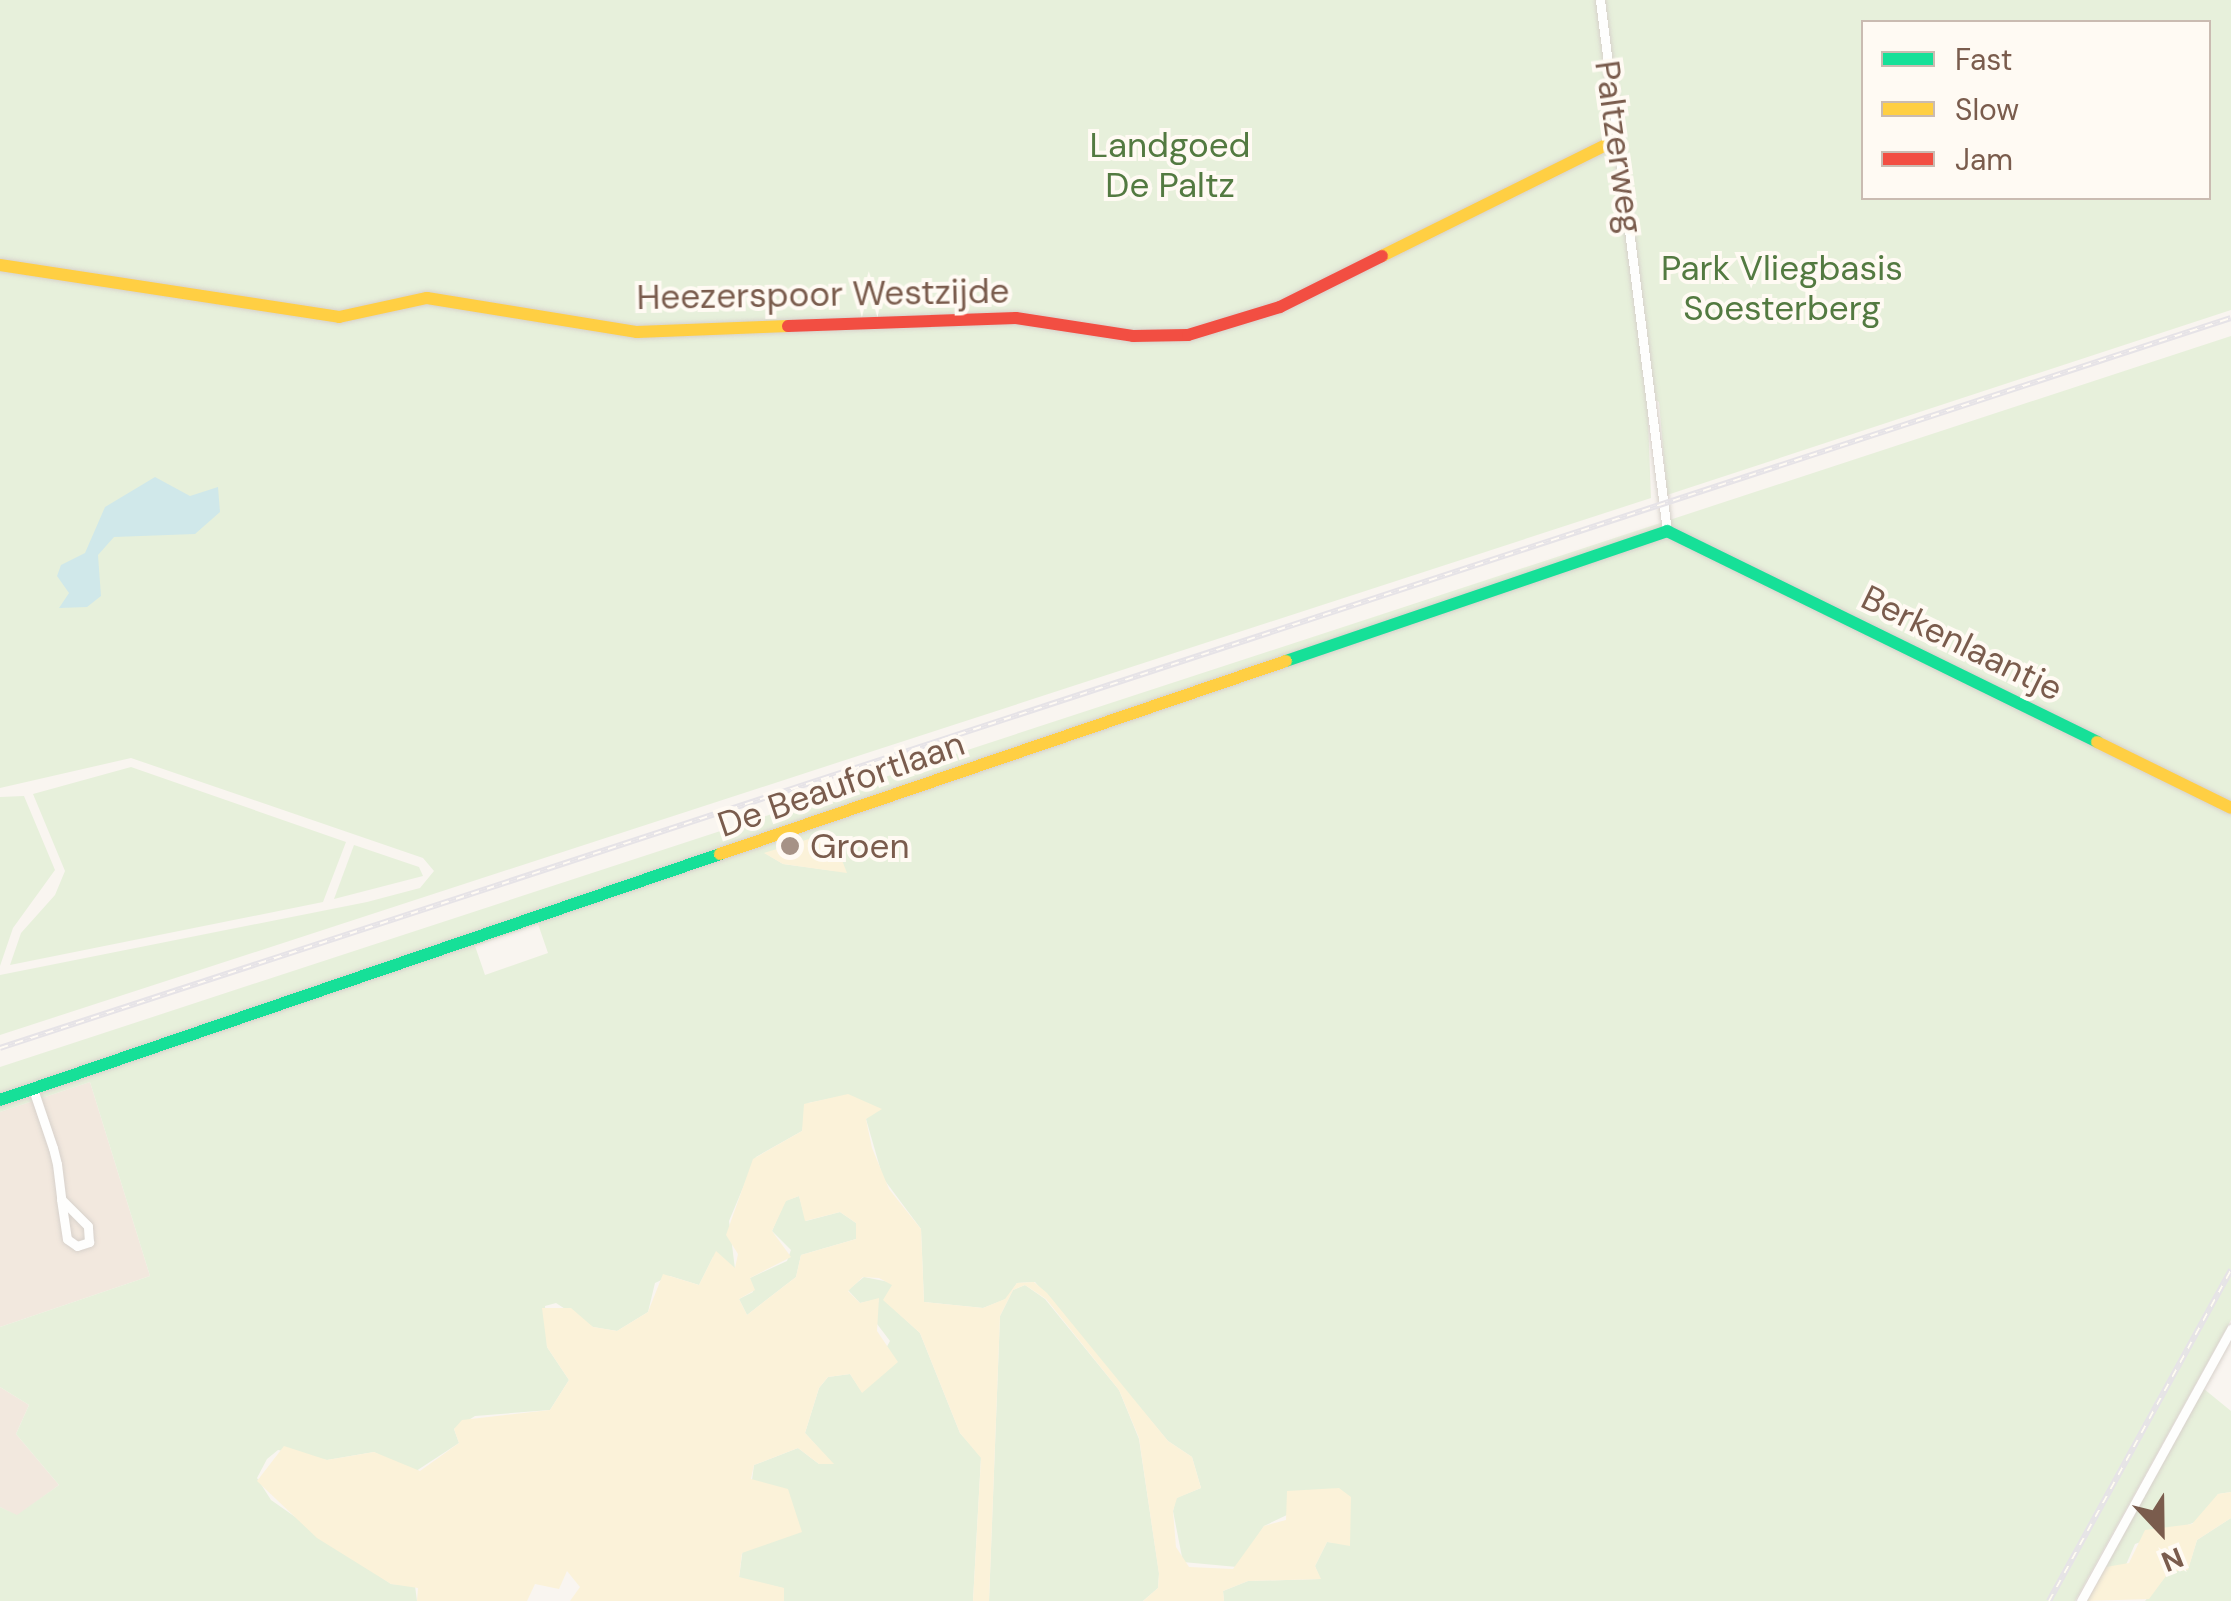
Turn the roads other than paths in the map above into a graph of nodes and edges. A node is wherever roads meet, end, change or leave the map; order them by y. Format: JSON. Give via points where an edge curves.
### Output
{"nodes":[{"id":1,"x":1600,"y":0,"type":"edge"},
{"id":2,"x":1612,"y":142,"type":"junction"},
{"id":3,"x":0,"y":266,"type":"edge"},
{"id":4,"x":1667,"y":531,"type":"junction"},
{"id":5,"x":2231,"y":808,"type":"edge"},
{"id":6,"x":33,"y":1089,"type":"junction"},
{"id":7,"x":0,"y":1100,"type":"edge"},
{"id":8,"x":61,"y":1199,"type":"junction"},
{"id":9,"x":2231,"y":1330,"type":"edge"},
{"id":10,"x":2081,"y":1601,"type":"edge"}],
"edges":[{"from":1,"to":2,"type":"street","name":"Paltzerweg"},
{"from":2,"to":3,"type":"street","name":"Heezerspoor Westzijde","via":[[1280,307],[1188,335],[1132,336],[1016,318],[637,332],[427,298],[339,317]]},
{"from":2,"to":4,"type":"street","name":"Paltzerweg","via":[[1627,195]]},
{"from":4,"to":5,"type":"street","name":"Berkenlaantje"},
{"from":4,"to":6,"type":"street","name":"De Beaufortlaan"},
{"from":6,"to":7,"type":"street","name":"De Beaufortlaan"},
{"from":6,"to":8,"type":"street"},
{"from":8,"to":8,"type":"street","via":[[67,1239],[84,1245],[91,1231]]},
{"from":9,"to":10,"type":"street"}]}
